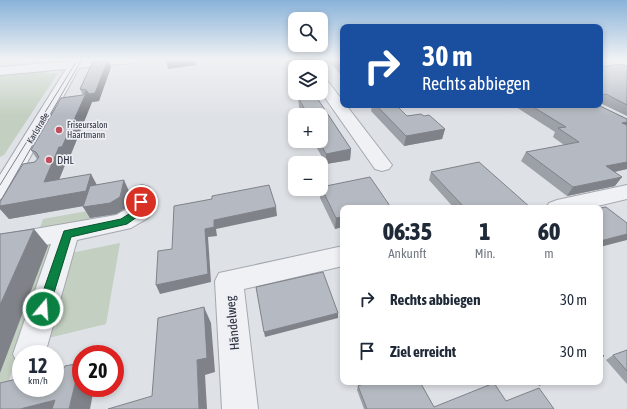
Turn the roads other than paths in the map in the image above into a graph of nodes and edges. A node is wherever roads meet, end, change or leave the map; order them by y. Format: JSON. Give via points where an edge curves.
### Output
{"nodes":[{"id":1,"x":74,"y":78,"type":"edge"},
{"id":2,"x":328,"y":92,"type":"edge"},
{"id":3,"x":70,"y":104,"type":"edge"},
{"id":4,"x":51,"y":106,"type":"junction"},
{"id":5,"x":340,"y":108,"type":"edge"},
{"id":6,"x":340,"y":108,"type":"edge"},
{"id":7,"x":382,"y":165,"type":"dead end"},
{"id":8,"x":17,"y":166,"type":"edge"},
{"id":9,"x":0,"y":192,"type":"edge"},
{"id":10,"x":142,"y":192,"type":"dead end"},
{"id":11,"x":627,"y":192,"type":"edge"},
{"id":12,"x":570,"y":205,"type":"edge"},
{"id":13,"x":67,"y":234,"type":"junction"},
{"id":14,"x":0,"y":244,"type":"edge"},
{"id":15,"x":340,"y":257,"type":"edge"},
{"id":16,"x":32,"y":345,"type":"edge"},
{"id":17,"x":240,"y":409,"type":"edge"}],
"edges":[{"from":1,"to":4,"type":"street","name":"Karlstraße","via":[[72,87]]},
{"from":2,"to":5,"type":"street"},
{"from":3,"to":4,"type":"street"},
{"from":4,"to":8,"type":"street","name":"Karlstraße"},
{"from":6,"to":7,"type":"street"},
{"from":8,"to":9,"type":"street","name":"Karlstraße"},
{"from":10,"to":13,"type":"street","via":[[140,212],[123,222]]},
{"from":11,"to":12,"type":"street"},
{"from":13,"to":14,"type":"street"},
{"from":13,"to":16,"type":"street"},
{"from":15,"to":17,"type":"street","name":"Händelweg","via":[[229,281]]}]}
